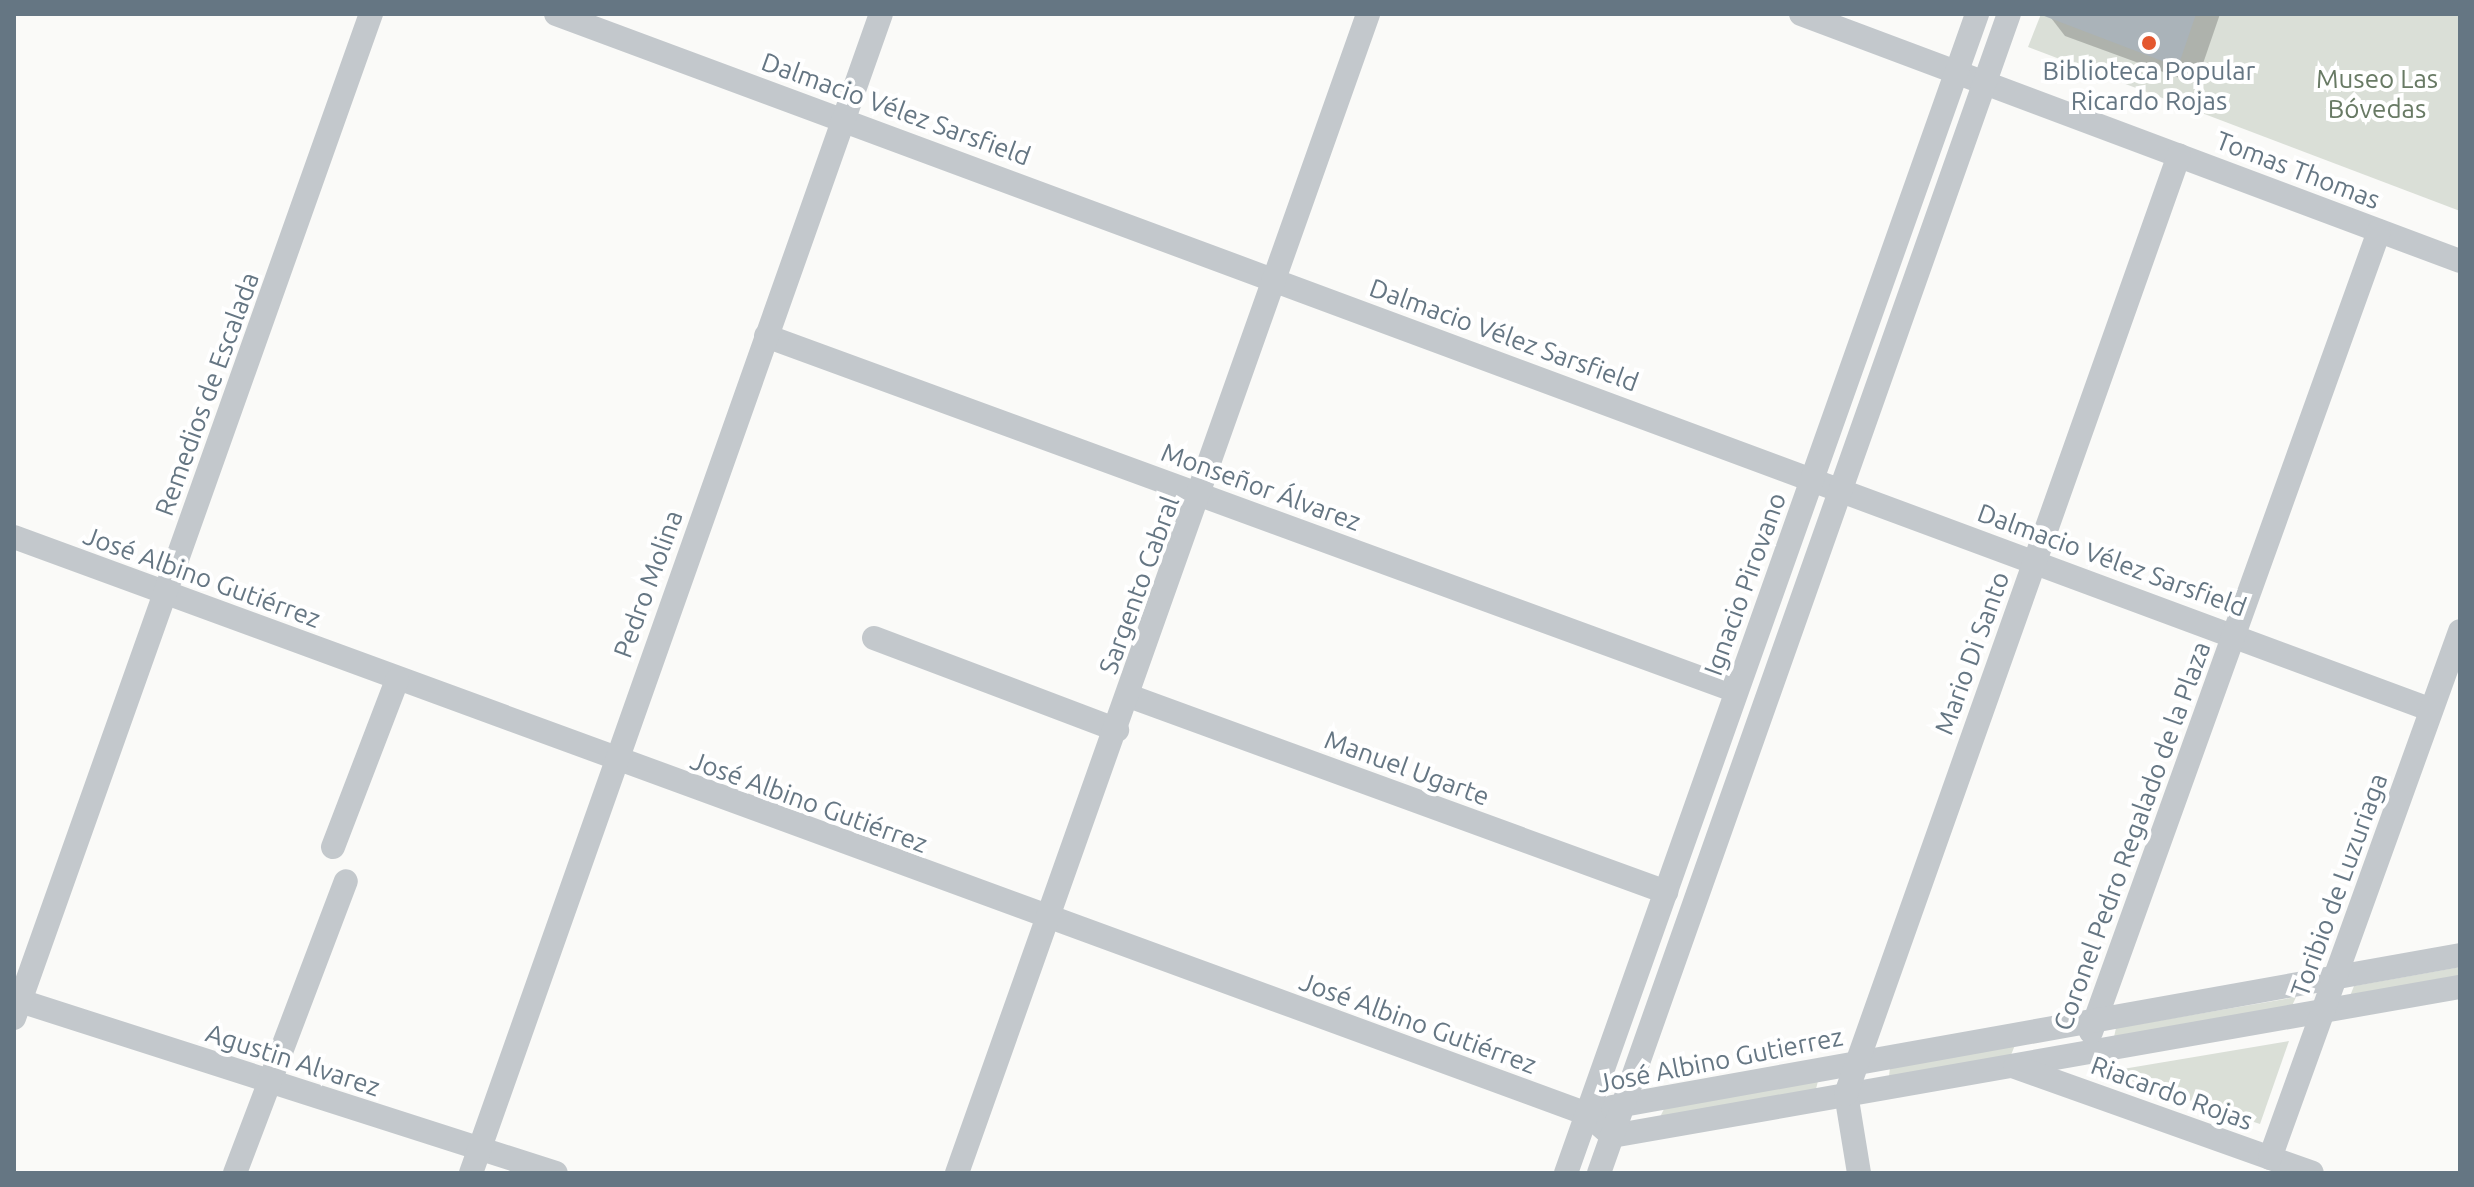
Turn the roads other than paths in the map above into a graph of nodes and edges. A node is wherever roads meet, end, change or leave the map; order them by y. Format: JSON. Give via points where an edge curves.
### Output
{"nodes":[{"id":1,"x":371,"y":14,"type":"edge"},
{"id":2,"x":556,"y":14,"type":"edge"},
{"id":3,"x":881,"y":14,"type":"edge"},
{"id":4,"x":1368,"y":14,"type":"edge"},
{"id":5,"x":1801,"y":14,"type":"edge"},
{"id":6,"x":1977,"y":14,"type":"edge"},
{"id":7,"x":2009,"y":14,"type":"edge"},
{"id":8,"x":1956,"y":71,"type":"junction"},
{"id":9,"x":1985,"y":82,"type":"junction"},
{"id":10,"x":843,"y":120,"type":"junction"},
{"id":11,"x":2179,"y":155,"type":"junction"},
{"id":12,"x":2379,"y":231,"type":"junction"},
{"id":13,"x":2460,"y":261,"type":"edge"},
{"id":14,"x":1276,"y":280,"type":"junction"},
{"id":15,"x":766,"y":336,"type":"junction"},
{"id":16,"x":1812,"y":478,"type":"junction"},
{"id":17,"x":1841,"y":488,"type":"junction"},
{"id":18,"x":1200,"y":495,"type":"junction"},
{"id":19,"x":14,"y":537,"type":"edge"},
{"id":20,"x":2035,"y":561,"type":"junction"},
{"id":21,"x":166,"y":592,"type":"junction"},
{"id":22,"x":2460,"y":631,"type":"edge"},
{"id":23,"x":2234,"y":634,"type":"junction"},
{"id":24,"x":874,"y":638,"type":"dead end"},
{"id":25,"x":397,"y":680,"type":"junction"},
{"id":26,"x":1736,"y":691,"type":"junction"},
{"id":27,"x":1129,"y":696,"type":"junction"},
{"id":28,"x":2431,"y":710,"type":"junction"},
{"id":29,"x":1117,"y":730,"type":"junction"},
{"id":30,"x":614,"y":760,"type":"junction"},
{"id":31,"x":333,"y":847,"type":"dead end"},
{"id":32,"x":346,"y":881,"type":"dead end"},
{"id":33,"x":1666,"y":892,"type":"junction"},
{"id":34,"x":1048,"y":918,"type":"junction"},
{"id":35,"x":2460,"y":955,"type":"edge"},
{"id":36,"x":2335,"y":978,"type":"junction"},
{"id":37,"x":2460,"y":987,"type":"edge"},
{"id":38,"x":16,"y":1006,"type":"edge"},
{"id":39,"x":2323,"y":1011,"type":"junction"},
{"id":40,"x":2095,"y":1020,"type":"junction"},
{"id":41,"x":2085,"y":1053,"type":"junction"},
{"id":42,"x":1857,"y":1063,"type":"junction"},
{"id":43,"x":2013,"y":1066,"type":"junction"},
{"id":44,"x":269,"y":1082,"type":"junction"},
{"id":45,"x":1846,"y":1094,"type":"junction"},
{"id":46,"x":1623,"y":1104,"type":"junction"},
{"id":47,"x":1587,"y":1114,"type":"junction"},
{"id":48,"x":1612,"y":1136,"type":"junction"},
{"id":49,"x":480,"y":1148,"type":"junction"},
{"id":50,"x":2270,"y":1158,"type":"junction"},
{"id":51,"x":235,"y":1173,"type":"edge"},
{"id":52,"x":471,"y":1173,"type":"edge"},
{"id":53,"x":556,"y":1173,"type":"edge"},
{"id":54,"x":957,"y":1173,"type":"edge"},
{"id":55,"x":1566,"y":1173,"type":"edge"},
{"id":56,"x":1599,"y":1173,"type":"edge"},
{"id":57,"x":1859,"y":1173,"type":"edge"},
{"id":58,"x":2312,"y":1173,"type":"edge"}],
"edges":[{"from":1,"to":21,"type":"street","name":"Remedios de Escalada"},
{"from":2,"to":10,"type":"street","name":"Dalmacio Vélez Sarsfield"},
{"from":3,"to":10,"type":"street","name":"Pedro Molina"},
{"from":4,"to":14,"type":"street","name":"Sargento Cabral"},
{"from":5,"to":8,"type":"street","name":"Tomas Thomas"},
{"from":6,"to":8,"type":"street","name":"Ignacio Pirovano"},
{"from":7,"to":9,"type":"street"},
{"from":8,"to":9,"type":"street","name":"Tomas Thomas"},
{"from":8,"to":16,"type":"street","name":"Ignacio Pirovano"},
{"from":9,"to":11,"type":"street","name":"Tomas Thomas"},
{"from":9,"to":17,"type":"street"},
{"from":10,"to":14,"type":"street","name":"Dalmacio Vélez Sarsfield"},
{"from":10,"to":15,"type":"street","name":"Pedro Molina"},
{"from":11,"to":12,"type":"street","name":"Tomas Thomas"},
{"from":11,"to":20,"type":"street","name":"Mario Di Santo"},
{"from":12,"to":13,"type":"street","name":"Tomas Thomas"},
{"from":12,"to":23,"type":"street","name":"Coronel Pedro Regalado de la Plaza"},
{"from":14,"to":16,"type":"street","name":"Dalmacio Vélez Sarsfield"},
{"from":14,"to":18,"type":"street","name":"Sargento Cabral"},
{"from":15,"to":18,"type":"street","name":"Monseñor Álvarez"},
{"from":15,"to":30,"type":"street","name":"Pedro Molina"},
{"from":16,"to":17,"type":"street","name":"Dalmacio Vélez Sarsfield"},
{"from":16,"to":26,"type":"street","name":"Ignacio Pirovano"},
{"from":17,"to":20,"type":"street","name":"Dalmacio Vélez Sarsfield"},
{"from":17,"to":46,"type":"street"},
{"from":18,"to":26,"type":"street","name":"Monseñor Álvarez"},
{"from":18,"to":27,"type":"street","name":"Sargento Cabral"},
{"from":19,"to":21,"type":"street","name":"José Albino Gutiérrez"},
{"from":20,"to":23,"type":"street","name":"Dalmacio Vélez Sarsfield"},
{"from":20,"to":42,"type":"street","name":"Mario Di Santo"},
{"from":21,"to":25,"type":"street","name":"José Albino Gutiérrez"},
{"from":21,"to":38,"type":"street","name":"Remedios de Escalada"},
{"from":22,"to":28,"type":"street","name":"Toribio de Luzuriaga"},
{"from":23,"to":28,"type":"street","name":"Dalmacio Vélez Sarsfield"},
{"from":23,"to":40,"type":"street","name":"Coronel Pedro Regalado de la Plaza"},
{"from":24,"to":29,"type":"street"},
{"from":25,"to":30,"type":"street","name":"José Albino Gutiérrez"},
{"from":25,"to":31,"type":"street"},
{"from":26,"to":33,"type":"street","name":"Ignacio Pirovano"},
{"from":27,"to":29,"type":"street","name":"Sargento Cabral"},
{"from":27,"to":33,"type":"street","name":"Manuel Ugarte"},
{"from":28,"to":36,"type":"street","name":"Toribio de Luzuriaga"},
{"from":29,"to":34,"type":"street","name":"Sargento Cabral"},
{"from":30,"to":34,"type":"street","name":"José Albino Gutiérrez"},
{"from":30,"to":49,"type":"street","name":"Pedro Molina"},
{"from":32,"to":44,"type":"street"},
{"from":33,"to":47,"type":"street","name":"Ignacio Pirovano"},
{"from":34,"to":47,"type":"street","name":"José Albino Gutiérrez"},
{"from":34,"to":54,"type":"street","name":"Sargento Cabral"},
{"from":35,"to":36,"type":"street","name":"José Albino Gutierrez"},
{"from":36,"to":39,"type":"street","name":"Toribio de Luzuriaga"},
{"from":36,"to":40,"type":"street","name":"José Albino Gutierrez"},
{"from":37,"to":39,"type":"street","name":"José Albino Gutierrez"},
{"from":38,"to":44,"type":"street","name":"Agustin Alvarez"},
{"from":39,"to":41,"type":"street","name":"José Albino Gutierrez"},
{"from":39,"to":50,"type":"street","name":"Toribio de Luzuriaga"},
{"from":40,"to":41,"type":"street","name":"Coronel Pedro Regalado de la Plaza"},
{"from":40,"to":42,"type":"street","name":"José Albino Gutierrez"},
{"from":41,"to":43,"type":"street","name":"José Albino Gutierrez"},
{"from":42,"to":45,"type":"street","name":"Mario Di Santo"},
{"from":42,"to":46,"type":"street","name":"José Albino Gutierrez"},
{"from":43,"to":45,"type":"street","name":"José Albino Gutierrez"},
{"from":43,"to":50,"type":"street","name":"Riacardo Rojas"},
{"from":44,"to":49,"type":"street","name":"Agustin Alvarez"},
{"from":44,"to":51,"type":"street"},
{"from":45,"to":48,"type":"street","name":"José Albino Gutierrez"},
{"from":45,"to":57,"type":"street","name":"Mario Di Santo"},
{"from":46,"to":47,"type":"street","name":"José Albino Gutierrez"},
{"from":46,"to":48,"type":"street"},
{"from":47,"to":48,"type":"street","name":"José Albino Gutierrez"},
{"from":47,"to":55,"type":"street","name":"Ignacio Pirovano"},
{"from":48,"to":56,"type":"street"},
{"from":49,"to":52,"type":"street","name":"Pedro Molina"},
{"from":49,"to":53,"type":"street","name":"Agustin Alvarez"},
{"from":50,"to":58,"type":"street","name":"Riacardo Rojas"}]}
